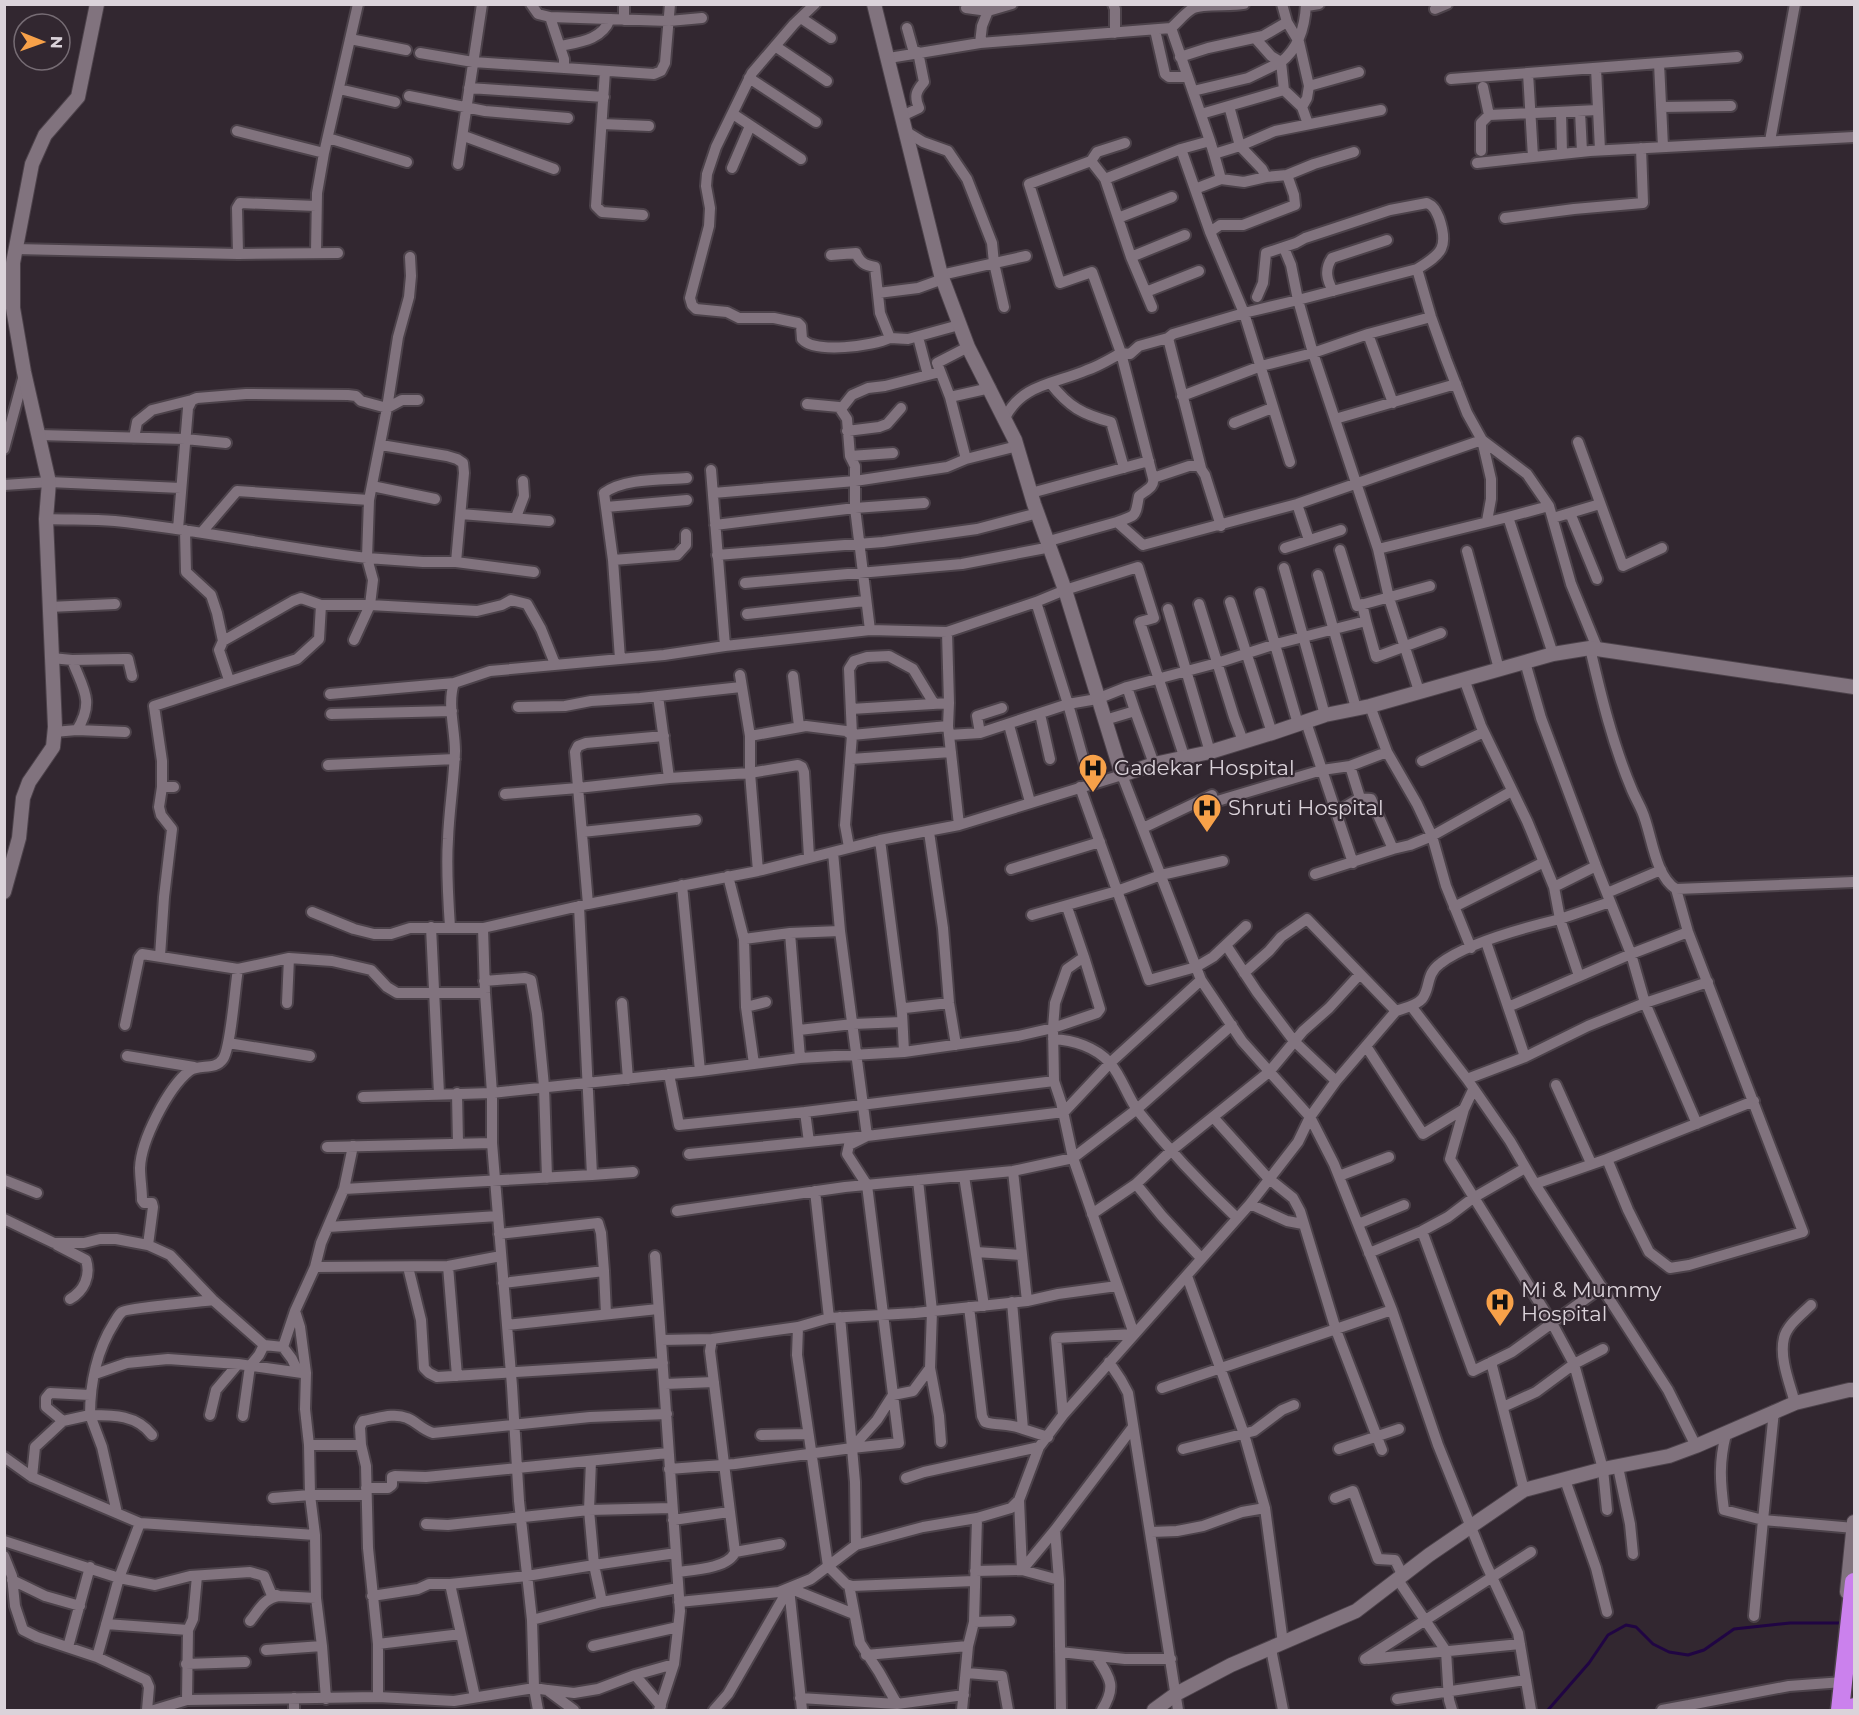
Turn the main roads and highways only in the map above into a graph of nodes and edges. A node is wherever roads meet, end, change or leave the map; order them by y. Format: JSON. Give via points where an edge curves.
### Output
{"nodes":[{"id":1,"x":1854,"y":1582,"type":"edge"},
{"id":2,"x":1840,"y":1710,"type":"edge"}],
"edges":[{"from":1,"to":2,"type":"highway","via":[[1840,1682]]}]}
